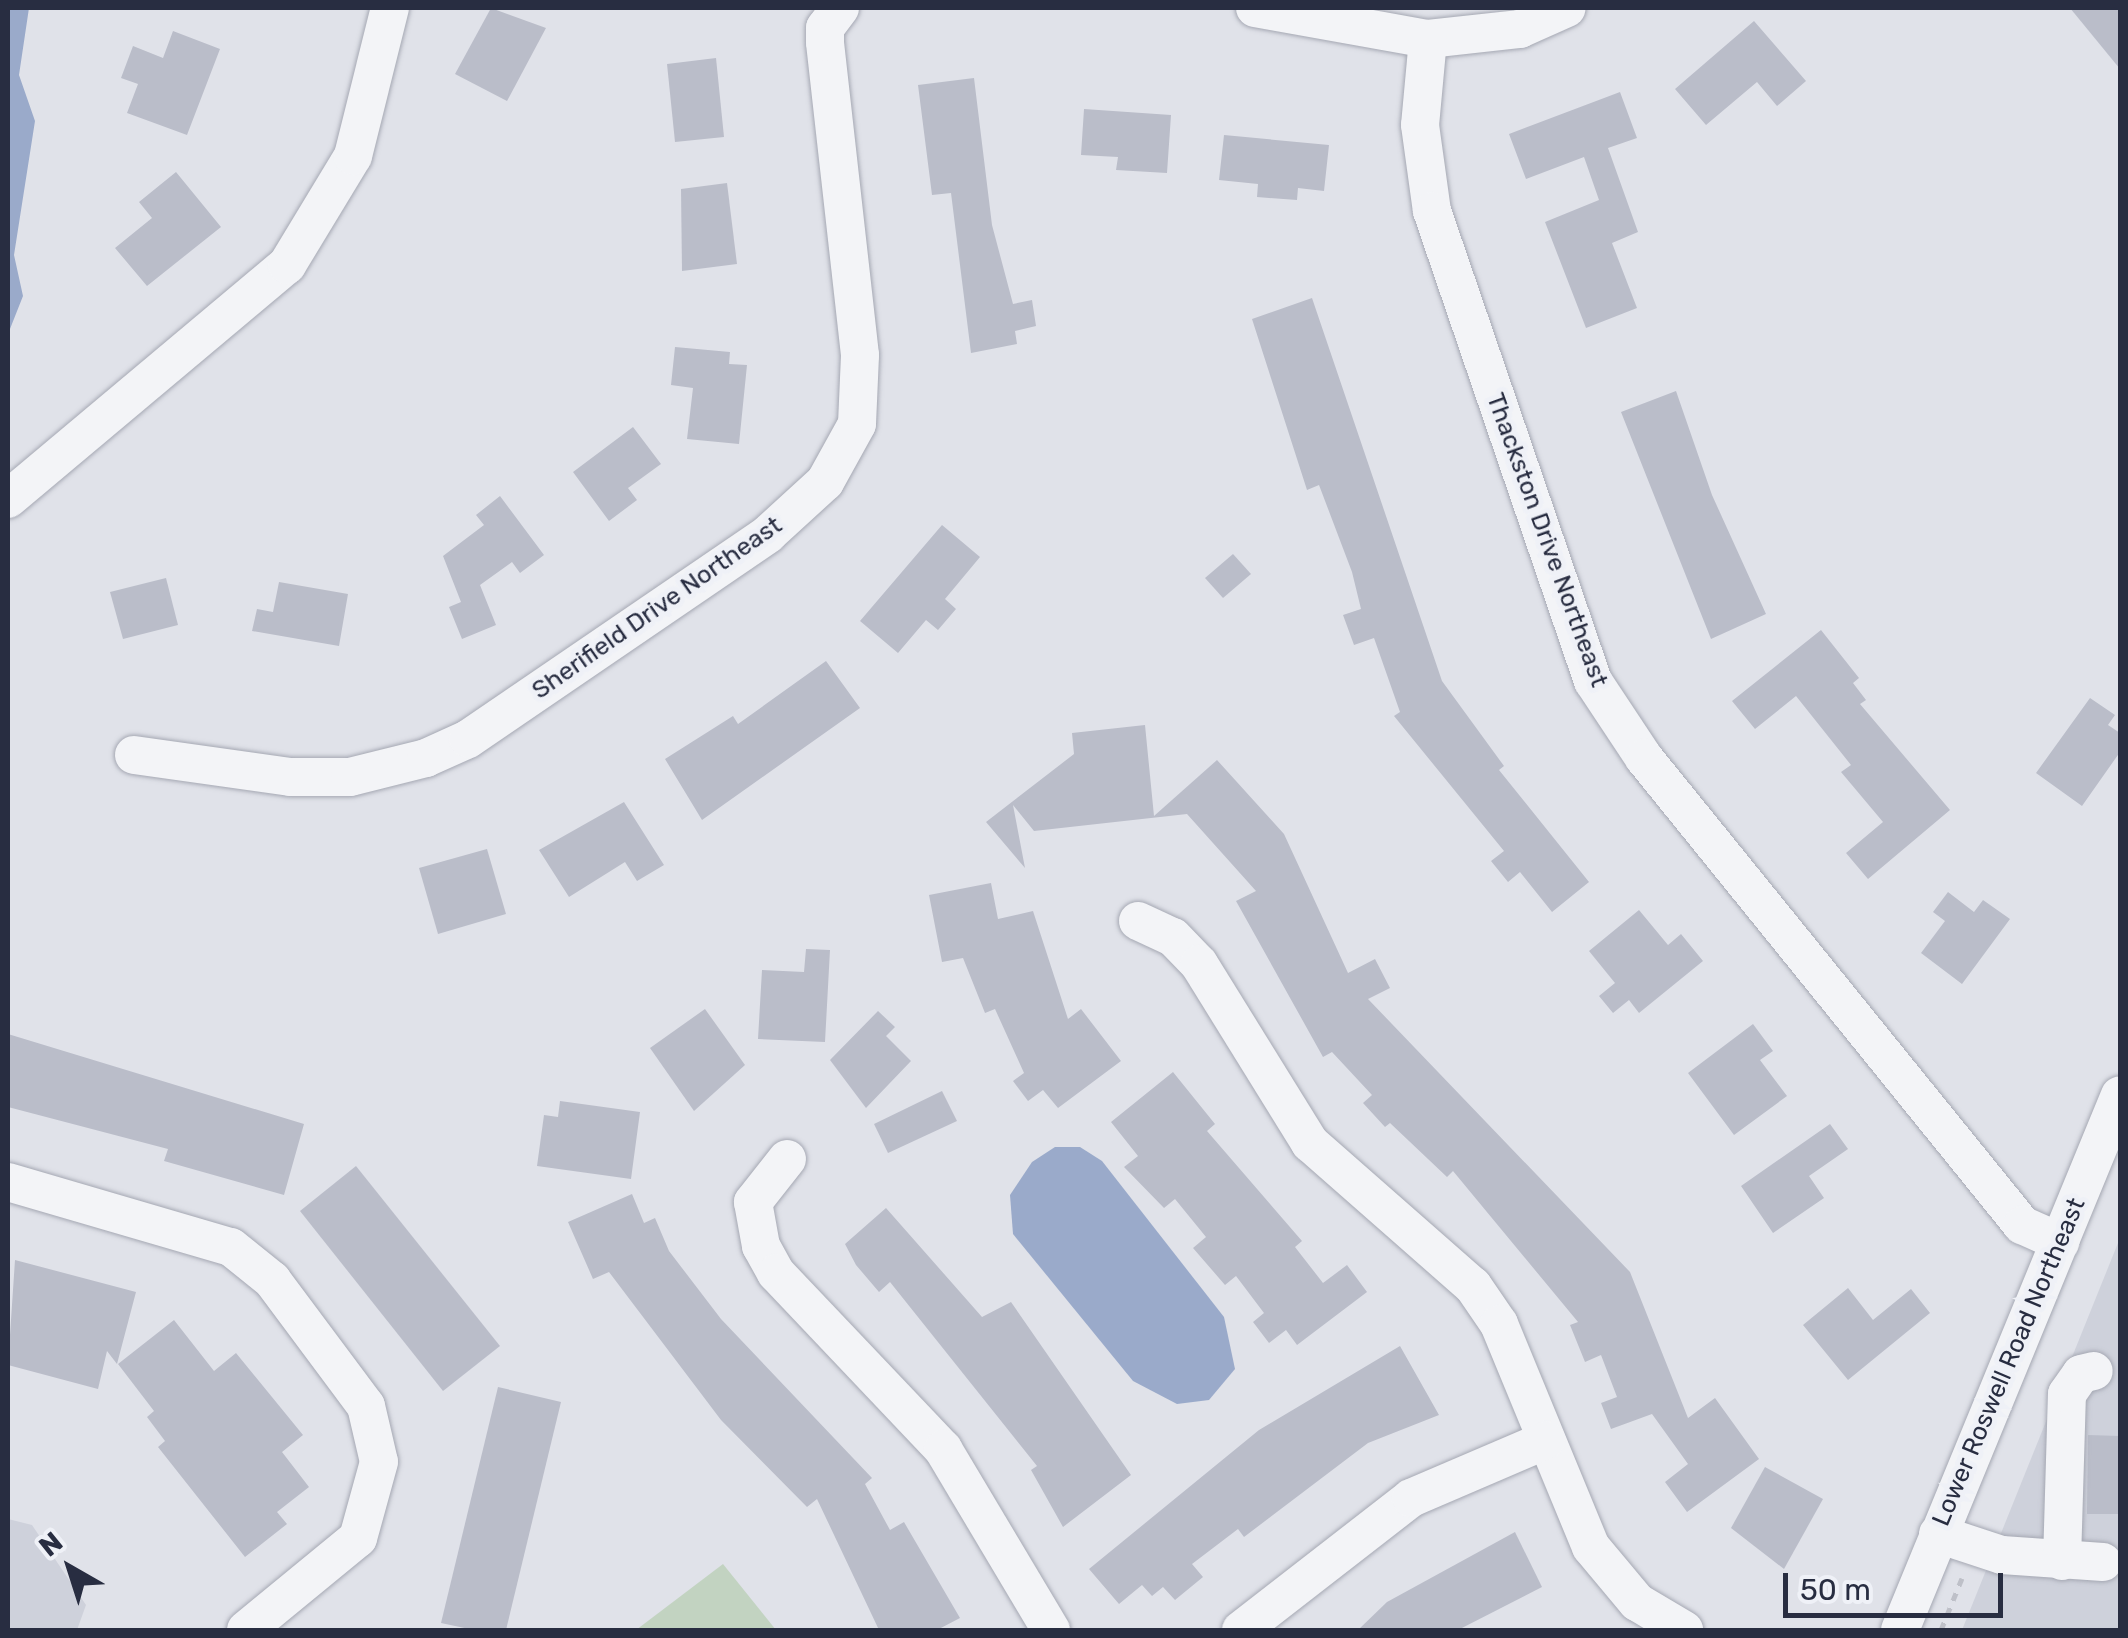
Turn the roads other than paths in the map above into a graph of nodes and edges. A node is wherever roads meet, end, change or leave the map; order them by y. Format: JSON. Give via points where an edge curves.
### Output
{"nodes":[{"id":1,"x":390,"y":8,"type":"edge"},
{"id":2,"x":1255,"y":8,"type":"edge"},
{"id":3,"x":1568,"y":8,"type":"edge"},
{"id":4,"x":835,"y":9,"type":"edge"},
{"id":5,"x":1428,"y":39,"type":"junction"},
{"id":6,"x":8,"y":499,"type":"edge"},
{"id":7,"x":134,"y":755,"type":"dead end"},
{"id":8,"x":1138,"y":922,"type":"dead end"},
{"id":9,"x":2120,"y":1095,"type":"edge"},
{"id":10,"x":787,"y":1158,"type":"dead end"},
{"id":11,"x":8,"y":1182,"type":"edge"},
{"id":12,"x":2060,"y":1242,"type":"junction"},
{"id":13,"x":2094,"y":1371,"type":"dead end"},
{"id":14,"x":1546,"y":1440,"type":"junction"},
{"id":15,"x":1938,"y":1534,"type":"junction"},
{"id":16,"x":2062,"y":1561,"type":"junction"},
{"id":17,"x":2103,"y":1562,"type":"dead end"},
{"id":18,"x":246,"y":1630,"type":"edge"},
{"id":19,"x":1051,"y":1630,"type":"edge"},
{"id":20,"x":1241,"y":1630,"type":"edge"},
{"id":21,"x":1684,"y":1630,"type":"edge"},
{"id":22,"x":1900,"y":1630,"type":"edge"}],
"edges":[{"from":1,"to":6,"type":"street","via":[[353,156],[287,265]]},
{"from":2,"to":5,"type":"street"},
{"from":3,"to":5,"type":"street","via":[[1520,29]]},
{"from":4,"to":7,"type":"street","name":"Sherifield Drive Northeast","via":[[826,42],[860,355],[857,424],[825,482],[768,534],[468,739],[426,758],[350,777],[305,777]]},
{"from":5,"to":12,"type":"street","name":"Thackston Drive Northeast","via":[[1420,125],[1432,212],[1594,681],[1644,758],[2022,1225]]},
{"from":8,"to":14,"type":"street","via":[[1173,937],[1200,964],[1310,1142],[1473,1286],[1500,1324]]},
{"from":9,"to":12,"type":"street","name":"Lower Roswell Road Northeast"},
{"from":10,"to":19,"type":"street","via":[[753,1202],[760,1246],[807,1307],[935,1438]]},
{"from":11,"to":18,"type":"street","via":[[231,1246],[272,1280],[366,1406],[379,1462],[358,1538]]},
{"from":12,"to":15,"type":"street","name":"Lower Roswell Road Northeast"},
{"from":13,"to":16,"type":"street","via":[[2067,1394]]},
{"from":14,"to":20,"type":"street","via":[[1411,1498]]},
{"from":14,"to":21,"type":"street","via":[[1612,1578]]},
{"from":15,"to":16,"type":"street","via":[[2002,1555]]},
{"from":15,"to":22,"type":"street","name":"Lower Roswell Road Northeast"},
{"from":16,"to":17,"type":"street"}]}
